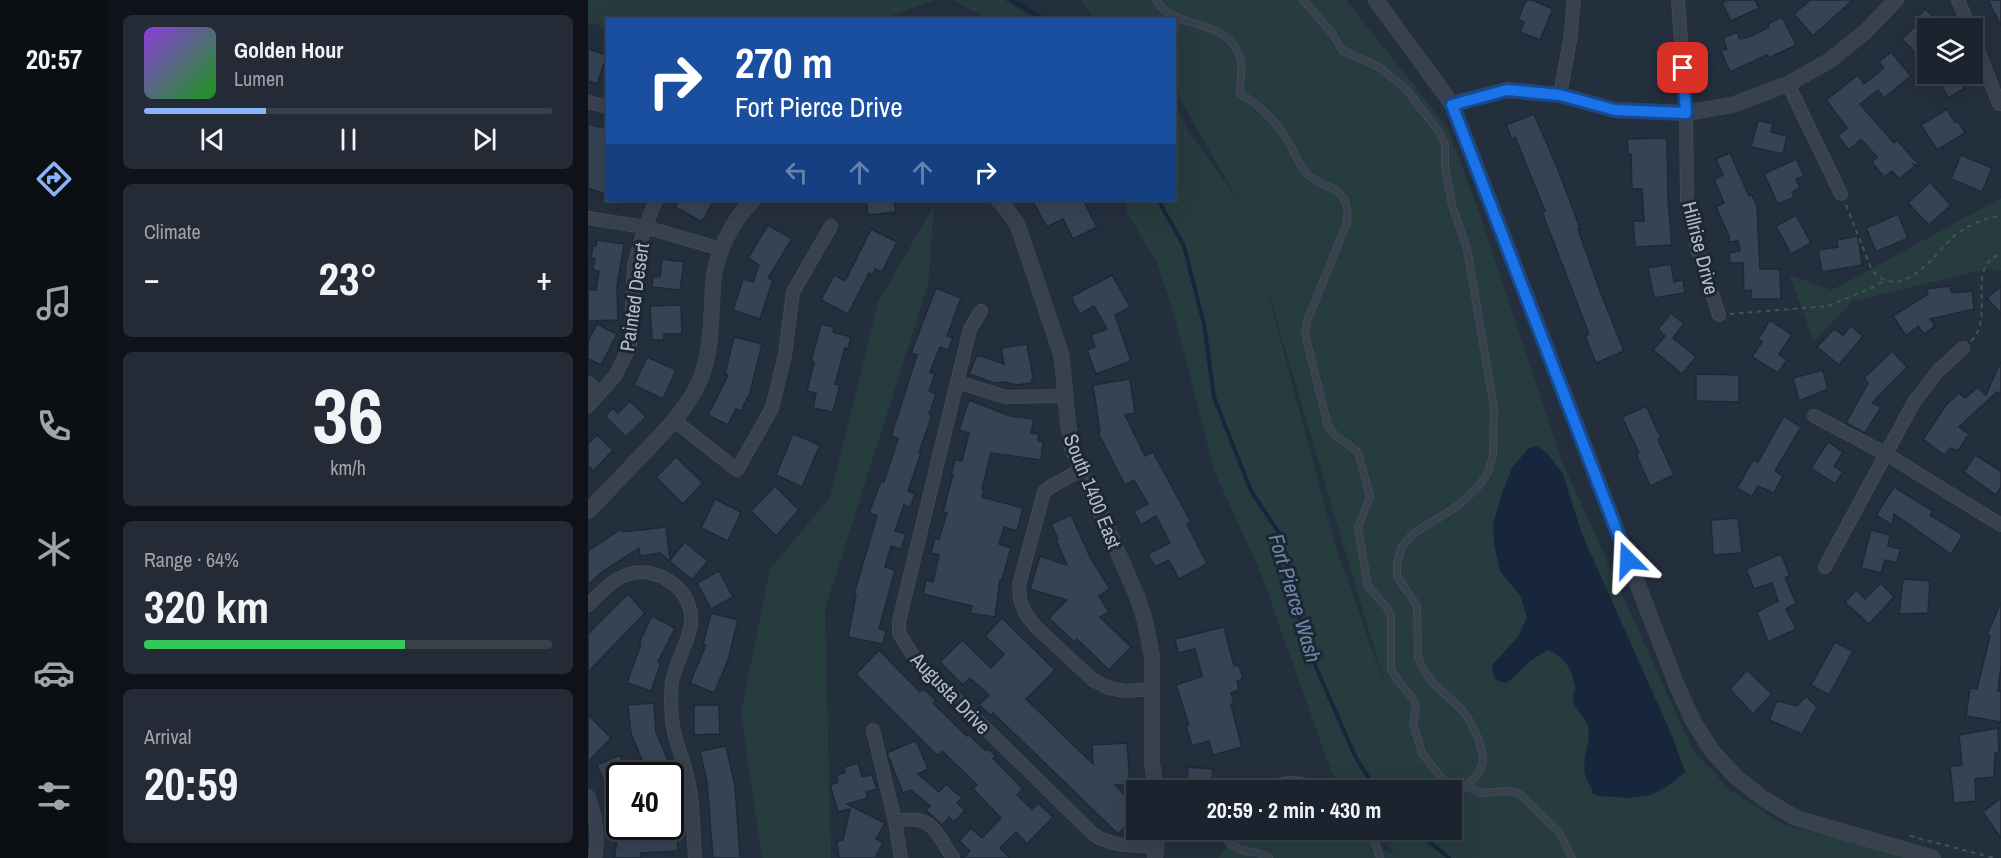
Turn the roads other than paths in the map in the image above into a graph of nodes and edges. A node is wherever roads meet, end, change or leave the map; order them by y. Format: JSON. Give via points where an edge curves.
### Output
{"nodes":[{"id":1,"x":1156,"y":0,"type":"edge"},
{"id":2,"x":1303,"y":0,"type":"edge"},
{"id":3,"x":1376,"y":0,"type":"edge"},
{"id":4,"x":1574,"y":0,"type":"edge"},
{"id":5,"x":1678,"y":0,"type":"edge"},
{"id":6,"x":1896,"y":0,"type":"edge"},
{"id":7,"x":1958,"y":0,"type":"edge"},
{"id":8,"x":1966,"y":18,"type":"edge"},
{"id":9,"x":1983,"y":63,"type":"edge"},
{"id":10,"x":1788,"y":84,"type":"junction"},
{"id":11,"x":1560,"y":95,"type":"junction"},
{"id":12,"x":588,"y":102,"type":"edge"},
{"id":13,"x":1999,"y":104,"type":"dead end"},
{"id":14,"x":1452,"y":105,"type":"junction"},
{"id":15,"x":606,"y":106,"type":"edge"},
{"id":16,"x":1686,"y":113,"type":"junction"},
{"id":17,"x":1841,"y":194,"type":"road end"},
{"id":18,"x":656,"y":201,"type":"edge"},
{"id":19,"x":752,"y":201,"type":"edge"},
{"id":20,"x":999,"y":201,"type":"edge"},
{"id":21,"x":588,"y":218,"type":"edge"},
{"id":22,"x":831,"y":226,"type":"dead end"},
{"id":23,"x":645,"y":227,"type":"junction"},
{"id":24,"x":721,"y":249,"type":"junction"},
{"id":25,"x":981,"y":311,"type":"dead end"},
{"id":26,"x":1719,"y":315,"type":"road end"},
{"id":27,"x":1963,"y":348,"type":"road end"},
{"id":28,"x":957,"y":382,"type":"junction"},
{"id":29,"x":588,"y":383,"type":"edge"},
{"id":30,"x":599,"y":394,"type":"junction"},
{"id":31,"x":1064,"y":396,"type":"junction"},
{"id":32,"x":588,"y":405,"type":"edge"},
{"id":33,"x":1814,"y":416,"type":"dead end"},
{"id":34,"x":675,"y":421,"type":"junction"},
{"id":35,"x":1886,"y":454,"type":"junction"},
{"id":36,"x":1081,"y":470,"type":"junction"},
{"id":37,"x":588,"y":511,"type":"edge"},
{"id":38,"x":2001,"y":525,"type":"edge"},
{"id":39,"x":1826,"y":567,"type":"dead end"},
{"id":40,"x":588,"y":604,"type":"edge"},
{"id":41,"x":1152,"y":688,"type":"junction"},
{"id":42,"x":873,"y":730,"type":"dead end"},
{"id":43,"x":1155,"y":780,"type":"edge"},
{"id":44,"x":1443,"y":780,"type":"edge"},
{"id":45,"x":1466,"y":786,"type":"junction"},
{"id":46,"x":1462,"y":788,"type":"edge"},
{"id":47,"x":588,"y":796,"type":"edge"},
{"id":48,"x":895,"y":821,"type":"junction"},
{"id":49,"x":1227,"y":840,"type":"edge"},
{"id":50,"x":1375,"y":840,"type":"edge"},
{"id":51,"x":1156,"y":853,"type":"edge"},
{"id":52,"x":595,"y":858,"type":"edge"},
{"id":53,"x":695,"y":858,"type":"edge"},
{"id":54,"x":901,"y":858,"type":"edge"},
{"id":55,"x":953,"y":858,"type":"edge"},
{"id":56,"x":1269,"y":858,"type":"edge"},
{"id":57,"x":1380,"y":858,"type":"edge"},
{"id":58,"x":1572,"y":858,"type":"edge"},
{"id":59,"x":1933,"y":858,"type":"edge"}],
"edges":[{"from":1,"to":44,"type":"lane","via":[[1172,16],[1215,28],[1231,42],[1243,71],[1240,94],[1263,109],[1281,129],[1306,172],[1336,190],[1344,200],[1347,222],[1305,334],[1328,426],[1358,452],[1370,496],[1358,528],[1368,586],[1391,617],[1391,669],[1414,700],[1413,723],[1422,753]]},
{"from":2,"to":45,"type":"lane","via":[[1342,50],[1379,67],[1406,89],[1440,133],[1445,144],[1444,167],[1452,206],[1467,249],[1494,408],[1493,455],[1488,473],[1477,488],[1456,507],[1414,533],[1402,546],[1397,563],[1397,576],[1417,606],[1418,657],[1423,669],[1461,709],[1478,738],[1483,762]]},
{"from":3,"to":14,"type":"street"},
{"from":4,"to":11,"type":"street"},
{"from":5,"to":16,"type":"street","name":"Hillrise Drive"},
{"from":6,"to":10,"type":"street","via":[[1829,61]]},
{"from":7,"to":8,"type":"street"},
{"from":9,"to":13,"type":"street"},
{"from":10,"to":16,"type":"street","via":[[1731,105]]},
{"from":10,"to":17,"type":"street"},
{"from":11,"to":14,"type":"street","via":[[1507,90]]},
{"from":11,"to":16,"type":"street","via":[[1615,110]]},
{"from":12,"to":15,"type":"street"},
{"from":14,"to":59,"type":"street","via":[[1677,686],[1712,751],[1736,777],[1796,818]]},
{"from":16,"to":26,"type":"street","name":"Hillrise Drive","via":[[1687,200],[1697,248]]},
{"from":18,"to":23,"type":"street","name":"Painted Desert"},
{"from":19,"to":24,"type":"street"},
{"from":20,"to":31,"type":"street","name":"South 1400 East","via":[[1018,226],[1028,250],[1061,354]]},
{"from":21,"to":23,"type":"street","name":"Painted Desert"},
{"from":22,"to":34,"type":"street","via":[[793,292],[786,355],[772,408],[737,470]]},
{"from":23,"to":24,"type":"street","name":"Painted Desert"},
{"from":23,"to":30,"type":"street","name":"Painted Desert","via":[[634,266],[630,346],[615,376]]},
{"from":24,"to":34,"type":"street","via":[[713,282],[708,354],[691,397]]},
{"from":25,"to":28,"type":"street","name":"Augusta Drive","via":[[970,329]]},
{"from":27,"to":35,"type":"street","via":[[1938,371],[1914,402]]},
{"from":28,"to":31,"type":"street","via":[[1006,397]]},
{"from":28,"to":51,"type":"street","name":"Augusta Drive","via":[[899,633],[915,659],[1093,834],[1112,844]]},
{"from":29,"to":30,"type":"street"},
{"from":30,"to":32,"type":"street","name":"Painted Desert"},
{"from":31,"to":36,"type":"street","name":"South 1400 East","via":[[1066,425]]},
{"from":33,"to":35,"type":"street"},
{"from":34,"to":37,"type":"street"},
{"from":35,"to":38,"type":"street"},
{"from":35,"to":39,"type":"street"},
{"from":36,"to":41,"type":"street","name":"South 1400 East","via":[[1137,596],[1152,657]]},
{"from":36,"to":41,"type":"street","via":[[1044,492],[1019,585],[1020,599],[1035,626],[1093,680],[1126,691]]},
{"from":40,"to":53,"type":"street","via":[[624,574],[639,572],[665,578],[686,598],[692,623],[672,682],[671,702],[672,723],[689,784]]},
{"from":41,"to":43,"type":"street","name":"South 1400 East"},
{"from":42,"to":48,"type":"street"},
{"from":45,"to":46,"type":"lane"},
{"from":45,"to":58,"type":"lane","via":[[1481,793],[1520,794],[1559,832]]},
{"from":47,"to":52,"type":"street","via":[[593,807]]},
{"from":48,"to":54,"type":"street"},
{"from":48,"to":55,"type":"street","via":[[913,818],[927,823]]},
{"from":49,"to":56,"type":"lane","via":[[1234,848]]},
{"from":50,"to":57,"type":"lane"}]}
